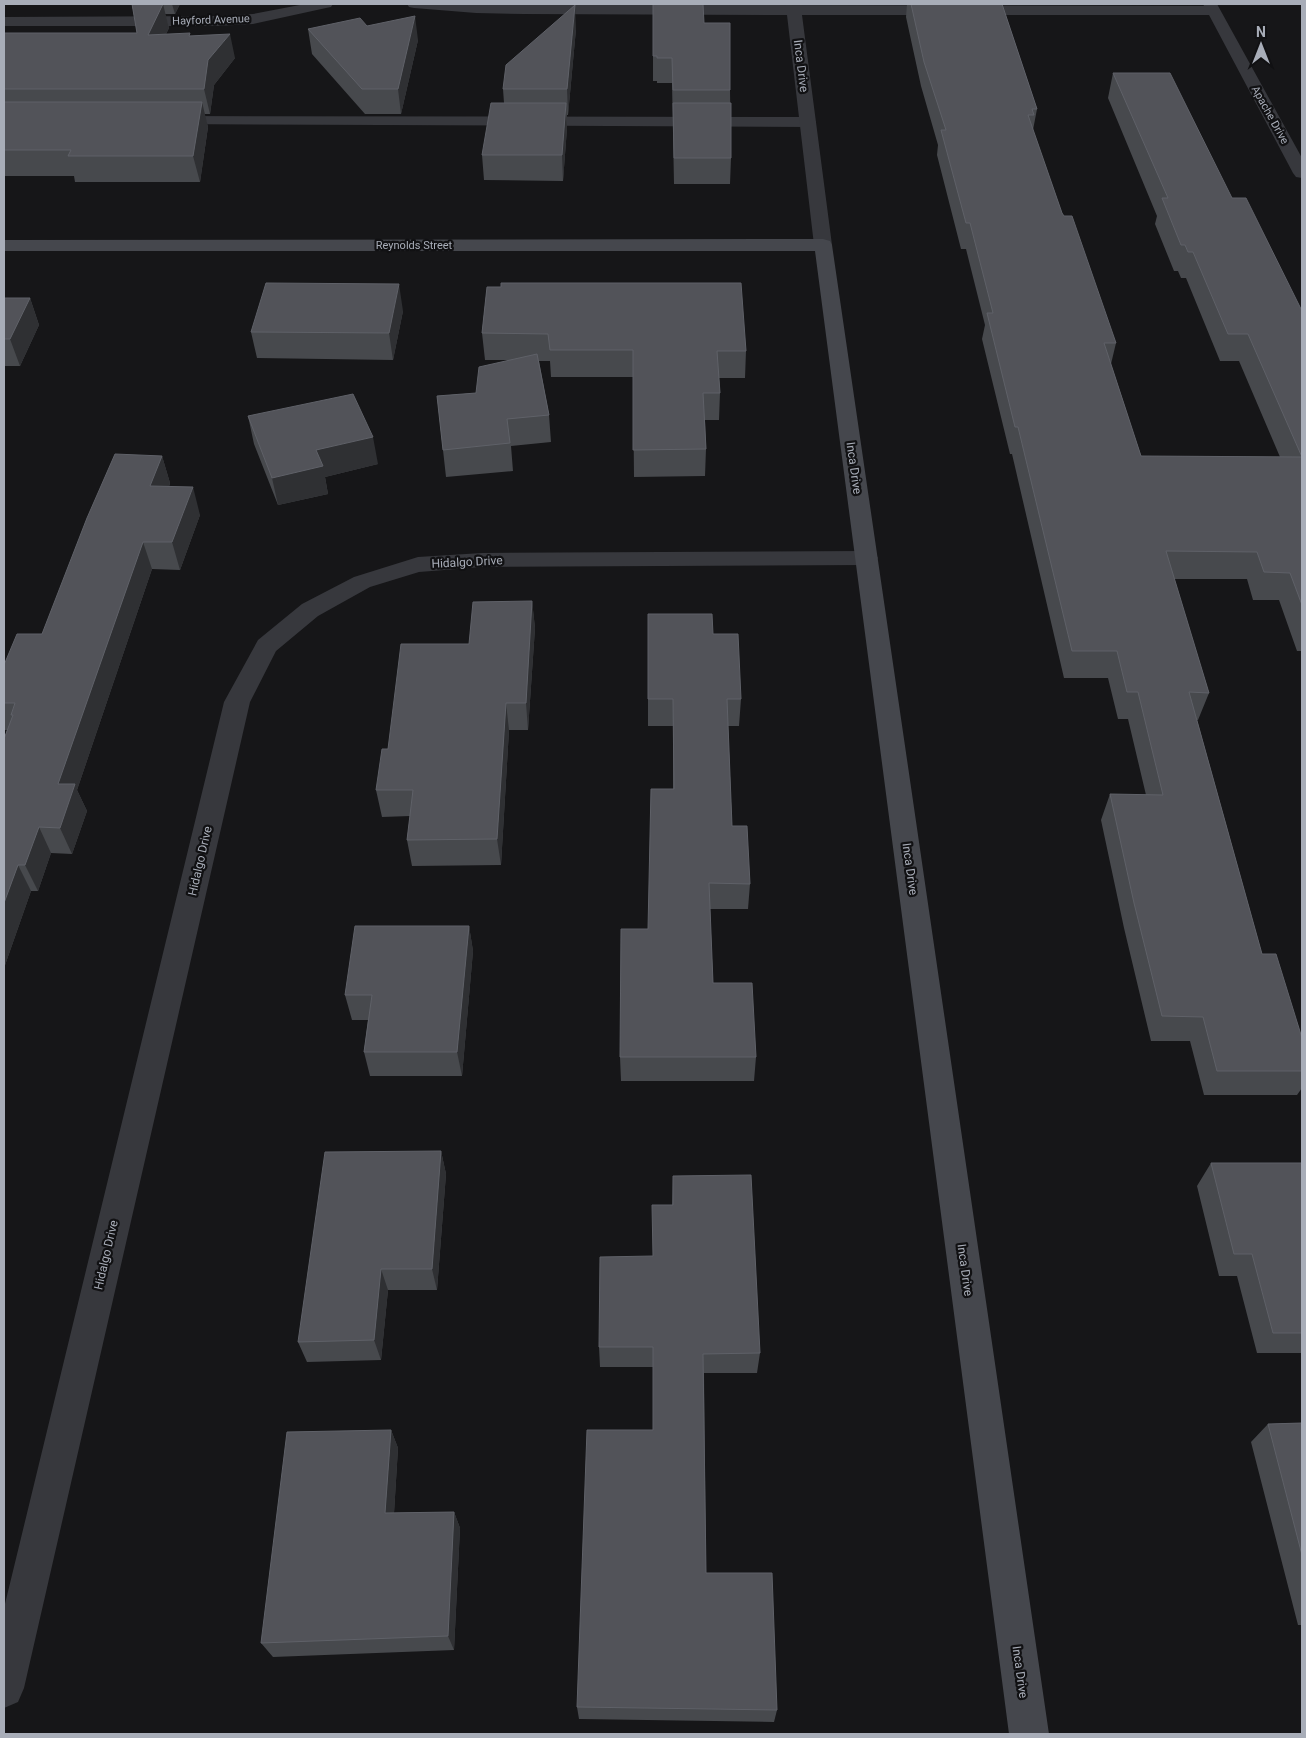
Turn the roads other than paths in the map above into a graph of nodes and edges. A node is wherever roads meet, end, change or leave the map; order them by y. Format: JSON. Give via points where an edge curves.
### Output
{"nodes":[{"id":1,"x":326,"y":4,"type":"edge"},
{"id":2,"x":414,"y":4,"type":"edge"},
{"id":3,"x":793,"y":7,"type":"edge"},
{"id":4,"x":1002,"y":7,"type":"edge"},
{"id":5,"x":1212,"y":8,"type":"edge"},
{"id":6,"x":4,"y":22,"type":"edge"},
{"id":7,"x":153,"y":121,"type":"edge"},
{"id":8,"x":808,"y":122,"type":"junction"},
{"id":9,"x":1302,"y":173,"type":"edge"},
{"id":10,"x":823,"y":245,"type":"junction"},
{"id":11,"x":4,"y":246,"type":"edge"},
{"id":12,"x":867,"y":558,"type":"junction"},
{"id":13,"x":4,"y":1688,"type":"edge"},
{"id":14,"x":1029,"y":1734,"type":"edge"}],
"edges":[{"from":1,"to":6,"type":"street","name":"Hayford Avenue","via":[[244,20]]},
{"from":2,"to":3,"type":"street","via":[[476,9]]},
{"from":3,"to":4,"type":"street"},
{"from":3,"to":8,"type":"street","name":"Inca Drive"},
{"from":4,"to":5,"type":"street"},
{"from":5,"to":9,"type":"street","name":"Apache Drive"},
{"from":7,"to":8,"type":"lane"},
{"from":8,"to":10,"type":"street","name":"Inca Drive"},
{"from":10,"to":11,"type":"street","name":"Reynolds Street"},
{"from":10,"to":12,"type":"street","name":"Inca Drive"},
{"from":12,"to":13,"type":"street","name":"Hidalgo Drive","via":[[482,560],[418,565],[362,582],[310,610],[267,646],[237,702]]},
{"from":12,"to":14,"type":"street","name":"Inca Drive"}]}
